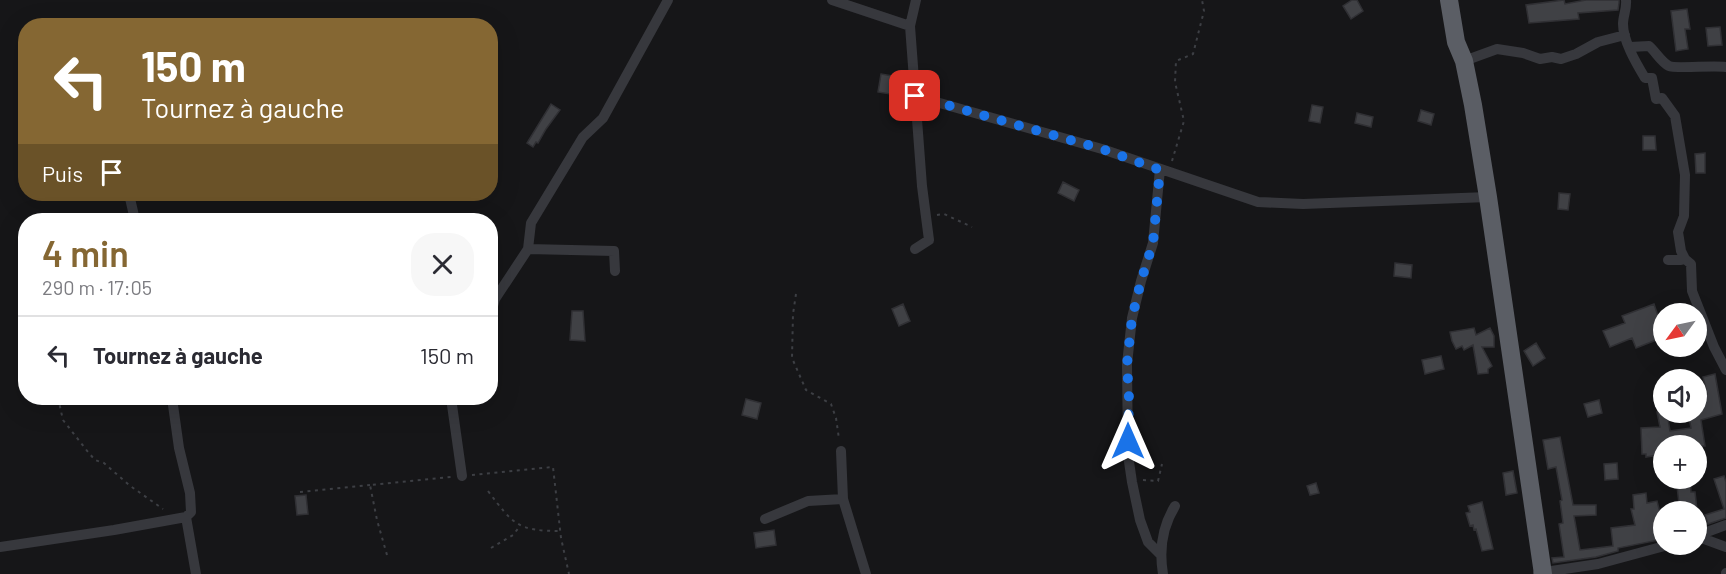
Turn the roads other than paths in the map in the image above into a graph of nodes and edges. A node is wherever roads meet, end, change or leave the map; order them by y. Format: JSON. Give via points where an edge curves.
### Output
{"nodes":[{"id":1,"x":669,"y":0,"type":"edge"},
{"id":2,"x":832,"y":0,"type":"edge"},
{"id":3,"x":916,"y":0,"type":"edge"},
{"id":4,"x":1449,"y":0,"type":"edge"},
{"id":5,"x":1626,"y":0,"type":"edge"},
{"id":6,"x":910,"y":26,"type":"junction"},
{"id":7,"x":1625,"y":35,"type":"junction"},
{"id":8,"x":1630,"y":47,"type":"junction"},
{"id":9,"x":1464,"y":61,"type":"junction"},
{"id":10,"x":1726,"y":68,"type":"edge"},
{"id":11,"x":915,"y":96,"type":"junction"},
{"id":12,"x":1164,"y":171,"type":"junction"},
{"id":13,"x":1488,"y":197,"type":"junction"},
{"id":14,"x":528,"y":249,"type":"junction"},
{"id":15,"x":915,"y":249,"type":"dead end"},
{"id":16,"x":1686,"y":258,"type":"junction"},
{"id":17,"x":1668,"y":260,"type":"dead end"},
{"id":18,"x":615,"y":271,"type":"dead end"},
{"id":19,"x":498,"y":294,"type":"edge"},
{"id":20,"x":1726,"y":370,"type":"edge"},
{"id":21,"x":173,"y":405,"type":"edge"},
{"id":22,"x":452,"y":405,"type":"edge"},
{"id":23,"x":841,"y":451,"type":"road end"},
{"id":24,"x":462,"y":476,"type":"road end"},
{"id":25,"x":843,"y":499,"type":"junction"},
{"id":26,"x":1175,"y":506,"type":"dead end"},
{"id":27,"x":186,"y":517,"type":"junction"},
{"id":28,"x":765,"y":519,"type":"dead end"},
{"id":29,"x":1726,"y":525,"type":"edge"},
{"id":30,"x":1707,"y":532,"type":"edge"},
{"id":31,"x":1707,"y":540,"type":"edge"},
{"id":32,"x":0,"y":547,"type":"edge"},
{"id":33,"x":1726,"y":548,"type":"edge"},
{"id":34,"x":1653,"y":549,"type":"edge"},
{"id":35,"x":1160,"y":554,"type":"junction"},
{"id":36,"x":1547,"y":573,"type":"edge"},
{"id":37,"x":196,"y":574,"type":"edge"},
{"id":38,"x":866,"y":574,"type":"edge"},
{"id":39,"x":1163,"y":574,"type":"edge"}],
"edges":[{"from":1,"to":14,"type":"street","via":[[603,117],[583,137],[531,223]]},
{"from":2,"to":6,"type":"street"},
{"from":3,"to":6,"type":"street"},
{"from":4,"to":9,"type":"highway","via":[[1456,42]]},
{"from":5,"to":7,"type":"street"},
{"from":6,"to":11,"type":"street"},
{"from":7,"to":8,"type":"street"},
{"from":7,"to":9,"type":"street","via":[[1598,42],[1562,59],[1540,59],[1523,52],[1497,50]]},
{"from":8,"to":10,"type":"street","via":[[1649,46],[1673,68]]},
{"from":8,"to":16,"type":"street","via":[[1645,78],[1652,78],[1656,99],[1662,98],[1675,116],[1686,175],[1684,216],[1678,232]]},
{"from":9,"to":13,"type":"highway"},
{"from":11,"to":12,"type":"street","via":[[1102,149]]},
{"from":11,"to":15,"type":"street","via":[[929,240]]},
{"from":12,"to":13,"type":"street","via":[[1258,202]]},
{"from":12,"to":35,"type":"street","via":[[1153,243],[1132,318],[1127,364],[1127,436],[1132,482],[1148,542]]},
{"from":13,"to":36,"type":"highway"},
{"from":14,"to":18,"type":"street","via":[[614,251]]},
{"from":14,"to":19,"type":"street"},
{"from":16,"to":17,"type":"street"},
{"from":16,"to":20,"type":"street","via":[[1691,264],[1692,291]]},
{"from":21,"to":27,"type":"street","via":[[190,493],[191,512]]},
{"from":22,"to":24,"type":"street"},
{"from":23,"to":25,"type":"street"},
{"from":25,"to":28,"type":"street","via":[[808,501]]},
{"from":25,"to":38,"type":"street"},
{"from":26,"to":35,"type":"street","via":[[1166,521]]},
{"from":27,"to":32,"type":"street"},
{"from":27,"to":37,"type":"street"},
{"from":29,"to":30,"type":"street"},
{"from":31,"to":33,"type":"street"},
{"from":34,"to":36,"type":"street"},
{"from":35,"to":39,"type":"street"}]}
